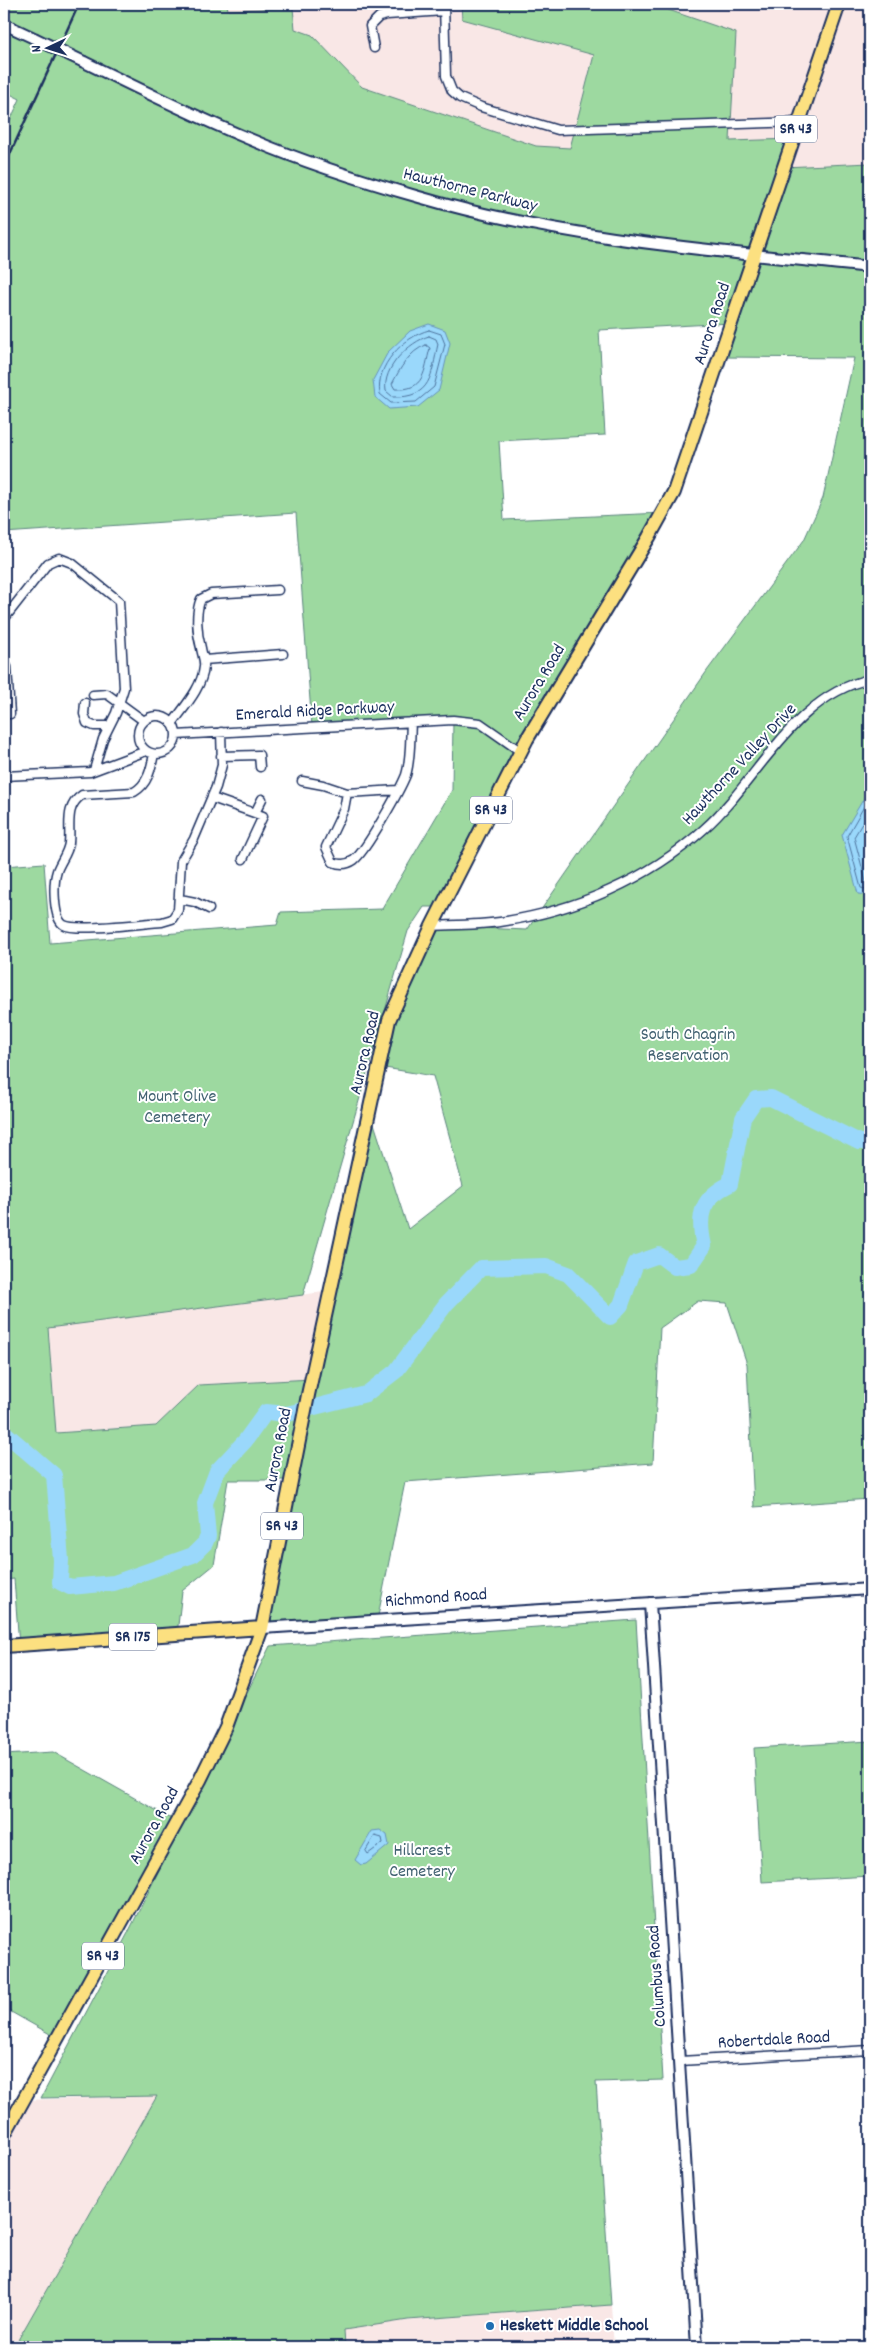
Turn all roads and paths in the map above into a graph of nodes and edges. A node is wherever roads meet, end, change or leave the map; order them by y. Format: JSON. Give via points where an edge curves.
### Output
{"nodes":[{"id":1,"x":839,"y":4,"type":"edge"},
{"id":2,"x":444,"y":8,"type":"edge"},
{"id":3,"x":4,"y":24,"type":"edge"},
{"id":4,"x":374,"y":48,"type":"dead end"},
{"id":5,"x":798,"y":122,"type":"junction"},
{"id":6,"x":754,"y":255,"type":"junction"},
{"id":7,"x":870,"y":267,"type":"edge"},
{"id":8,"x":278,"y":590,"type":"dead end"},
{"id":9,"x":4,"y":619,"type":"edge"},
{"id":10,"x":283,"y":654,"type":"dead end"},
{"id":11,"x":204,"y":660,"type":"junction"},
{"id":12,"x":4,"y":666,"type":"edge"},
{"id":13,"x":870,"y":679,"type":"edge"},
{"id":14,"x":93,"y":695,"type":"dead end"},
{"id":15,"x":120,"y":702,"type":"junction"},
{"id":16,"x":86,"y":703,"type":"dead end"},
{"id":17,"x":4,"y":714,"type":"edge"},
{"id":18,"x":144,"y":721,"type":"junction"},
{"id":19,"x":411,"y":722,"type":"junction"},
{"id":20,"x":172,"y":724,"type":"junction"},
{"id":21,"x":109,"y":726,"type":"junction"},
{"id":22,"x":221,"y":732,"type":"junction"},
{"id":23,"x":176,"y":734,"type":"junction"},
{"id":24,"x":146,"y":751,"type":"junction"},
{"id":25,"x":520,"y":751,"type":"junction"},
{"id":26,"x":154,"y":754,"type":"junction"},
{"id":27,"x":221,"y":756,"type":"junction"},
{"id":28,"x":260,"y":767,"type":"dead end"},
{"id":29,"x":94,"y":770,"type":"junction"},
{"id":30,"x":4,"y":776,"type":"edge"},
{"id":31,"x":302,"y":781,"type":"dead end"},
{"id":32,"x":398,"y":790,"type":"junction"},
{"id":33,"x":347,"y":793,"type":"junction"},
{"id":34,"x":212,"y":798,"type":"junction"},
{"id":35,"x":262,"y":799,"type":"dead end"},
{"id":36,"x":255,"y":813,"type":"junction"},
{"id":37,"x":243,"y":859,"type":"dead end"},
{"id":38,"x":180,"y":899,"type":"junction"},
{"id":39,"x":209,"y":909,"type":"dead end"},
{"id":40,"x":432,"y":926,"type":"junction"},
{"id":41,"x":870,"y":1589,"type":"edge"},
{"id":42,"x":650,"y":1603,"type":"junction"},
{"id":43,"x":262,"y":1628,"type":"junction"},
{"id":44,"x":4,"y":1646,"type":"edge"},
{"id":45,"x":870,"y":2050,"type":"edge"},
{"id":46,"x":680,"y":2061,"type":"junction"},
{"id":47,"x":4,"y":2135,"type":"edge"},
{"id":48,"x":697,"y":2347,"type":"edge"}],
"edges":[{"from":1,"to":5,"type":"main road","name":"Aurora Road","number":"SR 43"},
{"from":2,"to":4,"type":"street","via":[[379,17],[370,26]]},
{"from":2,"to":5,"type":"street","via":[[449,86],[460,98],[481,107],[558,130]]},
{"from":3,"to":6,"type":"street","name":"Hawthorne Parkway","bridge":true,"via":[[252,140],[421,198],[580,234]]},
{"from":5,"to":6,"type":"main road","name":"Aurora Road","number":"SR 43"},
{"from":6,"to":7,"type":"street","name":"Hawthorne Parkway"},
{"from":6,"to":25,"type":"main road","name":"Aurora Road","number":"SR 43","via":[[674,492]]},
{"from":8,"to":11,"type":"street","via":[[211,594],[201,599],[198,612]]},
{"from":9,"to":15,"type":"street","via":[[48,564],[59,558],[72,563],[119,601],[124,688]]},
{"from":10,"to":11,"type":"street"},
{"from":11,"to":20,"type":"street","via":[[199,685]]},
{"from":12,"to":17,"type":"street","via":[[7,667],[10,714]]},
{"from":13,"to":40,"type":"street","name":"Hawthorne Valley Drive","via":[[828,696],[790,728],[737,795],[711,822],[659,865],[603,894],[555,911],[499,922]]},
{"from":14,"to":15,"type":"street","via":[[107,694]]},
{"from":15,"to":18,"type":"street"},
{"from":15,"to":21,"type":"street"},
{"from":16,"to":21,"type":"street","via":[[84,714],[87,723]]},
{"from":18,"to":20,"type":"street","via":[[159,716]]},
{"from":18,"to":24,"type":"street","via":[[138,736]]},
{"from":19,"to":22,"type":"street","name":"Emerald Ridge Parkway"},
{"from":19,"to":25,"type":"street","name":"Emerald Ridge Parkway","via":[[453,720],[480,724]]},
{"from":19,"to":32,"type":"street","name":"Emerald Ridge Parkway","via":[[406,774]]},
{"from":20,"to":23,"type":"street"},
{"from":21,"to":29,"type":"street"},
{"from":22,"to":23,"type":"street","name":"Emerald Ridge Parkway"},
{"from":22,"to":27,"type":"street","name":"Emerald Ridge Parkway"},
{"from":23,"to":26,"type":"street","via":[[170,750]]},
{"from":24,"to":26,"type":"street"},
{"from":24,"to":29,"type":"street"},
{"from":25,"to":40,"type":"main road","name":"Aurora Road","number":"SR 43"},
{"from":26,"to":38,"type":"street","name":"Emerald Ridge Parkway","via":[[140,789],[82,795],[72,805],[69,844],[57,872],[55,886],[57,919],[68,927],[76,928],[162,922],[176,914]]},
{"from":27,"to":28,"type":"street","via":[[259,755]]},
{"from":27,"to":34,"type":"street","name":"Emerald Ridge Parkway","via":[[222,765]]},
{"from":29,"to":30,"type":"street"},
{"from":31,"to":33,"type":"street"},
{"from":32,"to":33,"type":"street"},
{"from":32,"to":33,"type":"street","name":"Emerald Ridge Parkway","via":[[365,849],[353,861],[339,864],[332,862],[326,847],[344,809]]},
{"from":34,"to":36,"type":"street"},
{"from":34,"to":38,"type":"street","name":"Emerald Ridge Parkway","via":[[181,861]]},
{"from":35,"to":36,"type":"street"},
{"from":36,"to":37,"type":"street","via":[[263,816]]},
{"from":38,"to":39,"type":"street"},
{"from":40,"to":43,"type":"main road","name":"Aurora Road","number":"SR 43","via":[[389,1020],[308,1395]]},
{"from":41,"to":42,"type":"street","name":"Richmond Road"},
{"from":42,"to":43,"type":"street","name":"Richmond Road"},
{"from":42,"to":46,"type":"street","name":"Columbus Road"},
{"from":43,"to":44,"type":"main road","name":"Richmond Road","number":"SR 175"},
{"from":43,"to":47,"type":"main road","name":"Aurora Road","number":"SR 43","via":[[226,1727],[200,1780]]},
{"from":45,"to":46,"type":"street","name":"Robertdale Road"},
{"from":46,"to":48,"type":"street","name":"Columbus Road"}]}
